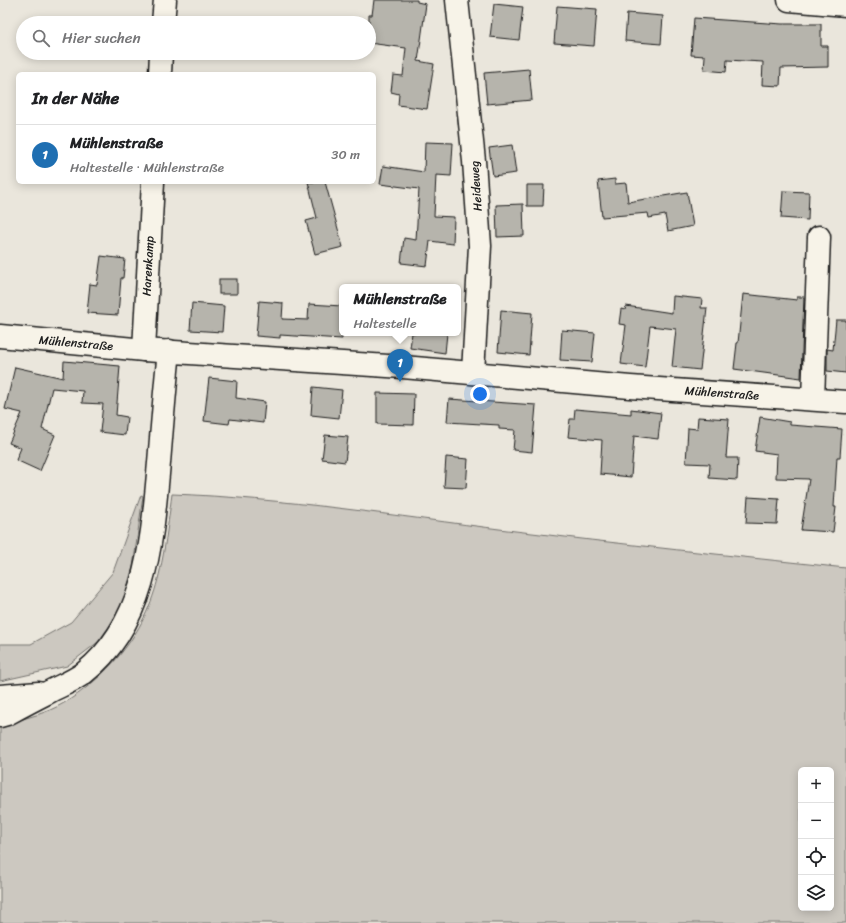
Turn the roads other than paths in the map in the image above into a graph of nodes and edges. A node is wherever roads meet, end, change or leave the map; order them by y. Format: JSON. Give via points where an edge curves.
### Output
{"nodes":[{"id":1,"x":165,"y":0,"type":"edge"},
{"id":2,"x":457,"y":0,"type":"edge"},
{"id":3,"x":789,"y":0,"type":"edge"},
{"id":4,"x":846,"y":4,"type":"edge"},
{"id":5,"x":164,"y":16,"type":"edge"},
{"id":6,"x":161,"y":60,"type":"edge"},
{"id":7,"x":160,"y":72,"type":"edge"},
{"id":8,"x":153,"y":184,"type":"edge"},
{"id":9,"x":819,"y":237,"type":"dead end"},
{"id":10,"x":0,"y":336,"type":"edge"},
{"id":11,"x":144,"y":350,"type":"junction"},
{"id":12,"x":169,"y":351,"type":"junction"},
{"id":13,"x":473,"y":373,"type":"junction"},
{"id":14,"x":813,"y":399,"type":"junction"},
{"id":15,"x":846,"y":402,"type":"edge"},
{"id":16,"x":48,"y":692,"type":"junction"},
{"id":17,"x":0,"y":696,"type":"edge"},
{"id":18,"x":0,"y":716,"type":"edge"}],
"edges":[{"from":1,"to":5,"type":"main road"},
{"from":2,"to":13,"type":"main road","name":"Heideweg","via":[[480,246]]},
{"from":3,"to":4,"type":"main road"},
{"from":6,"to":7,"type":"main road"},
{"from":8,"to":11,"type":"main road","name":"Harenkamp"},
{"from":9,"to":14,"type":"main road"},
{"from":10,"to":11,"type":"main road","name":"Mühlenstraße"},
{"from":11,"to":12,"type":"main road","name":"Mühlenstraße"},
{"from":12,"to":13,"type":"main road","name":"Mühlenstraße"},
{"from":12,"to":16,"type":"main road","via":[[155,509],[150,544],[134,605],[123,628],[104,652],[84,672],[67,684]]},
{"from":13,"to":14,"type":"main road","name":"Mühlenstraße"},
{"from":14,"to":15,"type":"main road","name":"Mühlenstraße"},
{"from":16,"to":17,"type":"main road"},
{"from":16,"to":18,"type":"main road"}]}
